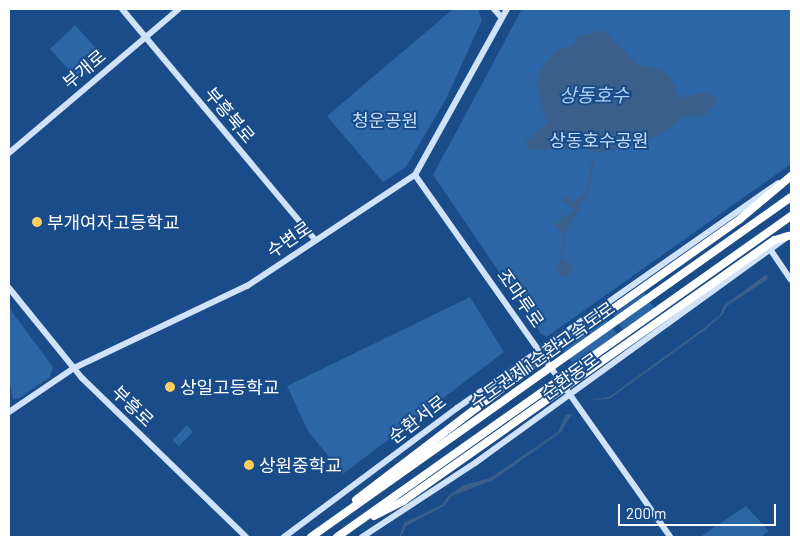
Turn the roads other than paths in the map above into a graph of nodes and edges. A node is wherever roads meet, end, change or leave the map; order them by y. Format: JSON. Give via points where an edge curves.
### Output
{"nodes":[{"id":1,"x":122,"y":9,"type":"edge"},
{"id":2,"x":179,"y":9,"type":"edge"},
{"id":3,"x":494,"y":9,"type":"edge"},
{"id":4,"x":507,"y":9,"type":"edge"},
{"id":5,"x":501,"y":18,"type":"junction"},
{"id":6,"x":145,"y":36,"type":"junction"},
{"id":7,"x":9,"y":152,"type":"edge"},
{"id":8,"x":415,"y":175,"type":"junction"},
{"id":9,"x":791,"y":175,"type":"edge"},
{"id":10,"x":791,"y":196,"type":"edge"},
{"id":11,"x":791,"y":216,"type":"edge"},
{"id":12,"x":790,"y":235,"type":"edge"},
{"id":13,"x":315,"y":240,"type":"junction"},
{"id":14,"x":770,"y":249,"type":"junction"},
{"id":15,"x":791,"y":280,"type":"edge"},
{"id":16,"x":9,"y":288,"type":"edge"},
{"id":17,"x":540,"y":350,"type":"junction"},
{"id":18,"x":74,"y":368,"type":"junction"},
{"id":19,"x":571,"y":394,"type":"junction"},
{"id":20,"x":9,"y":412,"type":"edge"},
{"id":21,"x":337,"y":518,"type":"junction"},
{"id":22,"x":348,"y":529,"type":"junction"},
{"id":23,"x":246,"y":537,"type":"edge"},
{"id":24,"x":284,"y":537,"type":"edge"},
{"id":25,"x":310,"y":537,"type":"edge"},
{"id":26,"x":337,"y":537,"type":"edge"},
{"id":27,"x":362,"y":537,"type":"edge"},
{"id":28,"x":670,"y":537,"type":"edge"}],
"edges":[{"from":1,"to":6,"type":"street","name":"부흥북로"},
{"from":2,"to":6,"type":"street","name":"부개로"},
{"from":3,"to":5,"type":"street"},
{"from":4,"to":5,"type":"street","name":"수변로"},
{"from":5,"to":8,"type":"street","name":"수변로"},
{"from":6,"to":7,"type":"street","name":"부개로"},
{"from":6,"to":13,"type":"street","name":"부흥북로"},
{"from":8,"to":13,"type":"street","name":"수변로"},
{"from":8,"to":17,"type":"street","name":"조마루로"},
{"from":9,"to":17,"type":"street","name":"순환서로"},
{"from":9,"to":21,"type":"highway","via":[[716,236],[373,484]]},
{"from":10,"to":21,"type":"highway","name":"수도권제1순환고속도로"},
{"from":11,"to":22,"type":"highway","name":"수도권제1순환고속도로"},
{"from":12,"to":14,"type":"street","name":"순환동로"},
{"from":12,"to":22,"type":"highway","via":[[775,240],[735,267],[403,500]]},
{"from":13,"to":18,"type":"street","name":"수변로","via":[[247,286]]},
{"from":14,"to":15,"type":"street"},
{"from":14,"to":19,"type":"street","name":"순환동로"},
{"from":16,"to":18,"type":"street","name":"부흥로"},
{"from":17,"to":19,"type":"street","name":"조마루로"},
{"from":17,"to":24,"type":"street","name":"순환서로"},
{"from":18,"to":20,"type":"street","name":"수변로"},
{"from":18,"to":23,"type":"street","name":"부흥로"},
{"from":19,"to":27,"type":"street","name":"순환동로"},
{"from":19,"to":28,"type":"street","name":"조마루로"},
{"from":21,"to":25,"type":"highway","name":"수도권제1순환고속도로"},
{"from":22,"to":26,"type":"highway","name":"수도권제1순환고속도로"}]}
